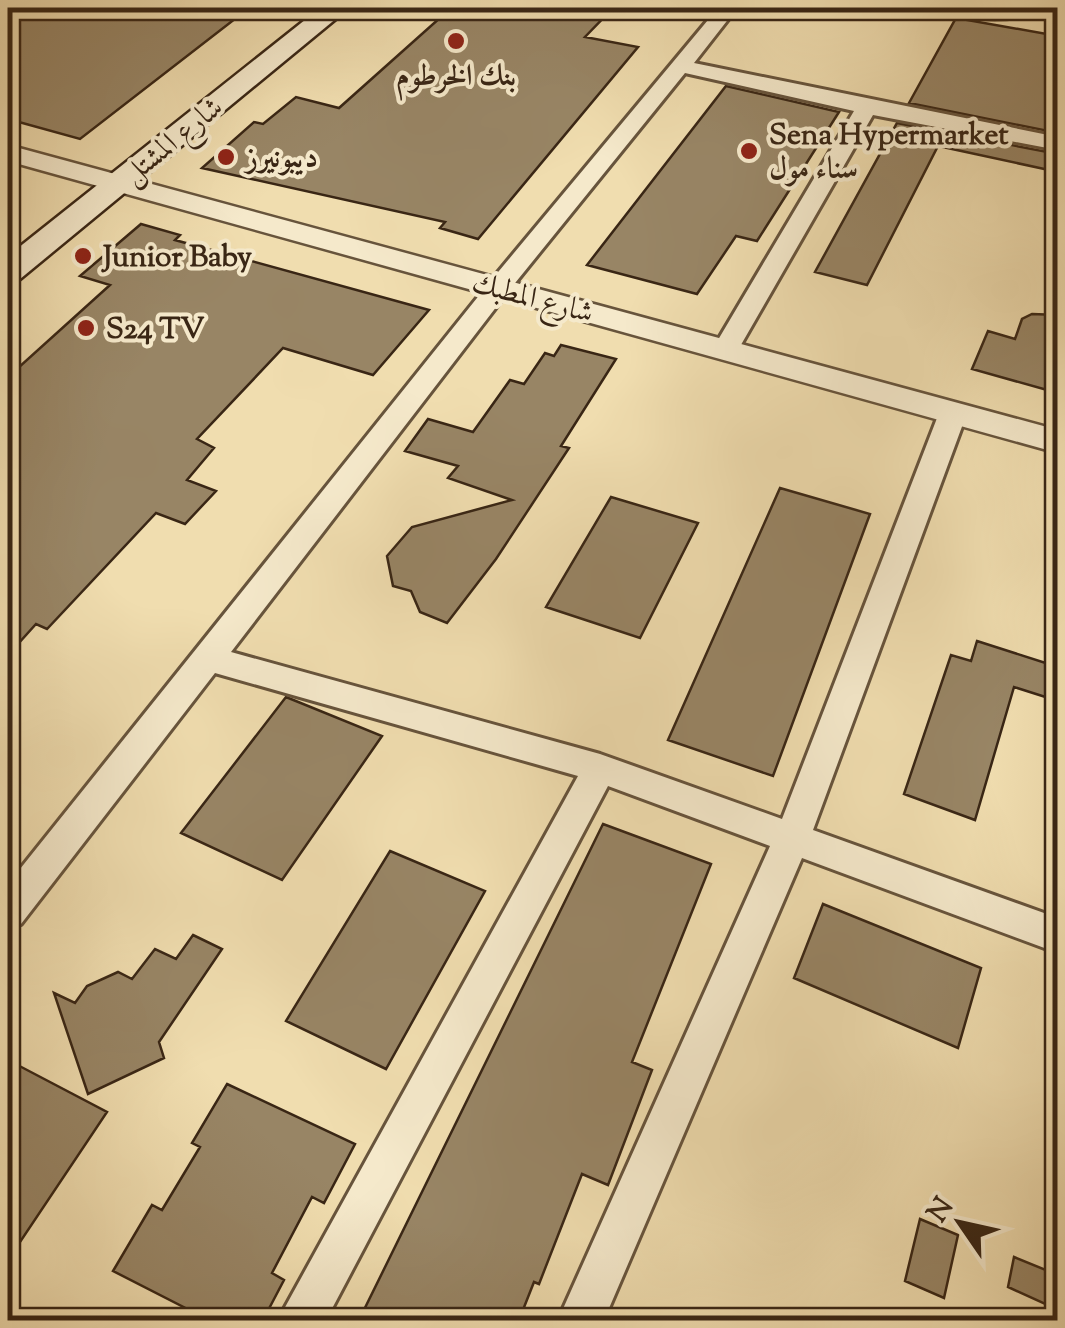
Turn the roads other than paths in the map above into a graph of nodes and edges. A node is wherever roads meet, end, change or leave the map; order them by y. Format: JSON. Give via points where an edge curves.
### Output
{"nodes":[{"id":1,"x":302,"y":8,"type":"edge"},
{"id":2,"x":336,"y":8,"type":"edge"},
{"id":3,"x":728,"y":8,"type":"edge"},
{"id":4,"x":951,"y":8,"type":"edge"},
{"id":5,"x":1038,"y":8,"type":"edge"},
{"id":6,"x":677,"y":65,"type":"junction"},
{"id":7,"x":867,"y":108,"type":"junction"},
{"id":8,"x":1058,"y":144,"type":"edge"},
{"id":9,"x":8,"y":152,"type":"edge"},
{"id":10,"x":103,"y":179,"type":"junction"},
{"id":11,"x":8,"y":239,"type":"edge"},
{"id":12,"x":8,"y":272,"type":"edge"},
{"id":13,"x":498,"y":288,"type":"junction"},
{"id":14,"x":725,"y":350,"type":"junction"},
{"id":15,"x":953,"y":413,"type":"junction"},
{"id":16,"x":1058,"y":442,"type":"edge"},
{"id":17,"x":211,"y":659,"type":"junction"},
{"id":18,"x":600,"y":768,"type":"junction"},
{"id":19,"x":793,"y":836,"type":"junction"},
{"id":20,"x":8,"y":912,"type":"edge"},
{"id":21,"x":1058,"y":936,"type":"edge"},
{"id":22,"x":301,"y":1320,"type":"edge"},
{"id":23,"x":581,"y":1320,"type":"edge"}],
"edges":[{"from":1,"to":10,"type":"main road","name":"شارع المشتل"},
{"from":2,"to":10,"type":"main road","name":"شارع المشتل"},
{"from":3,"to":6,"type":"street"},
{"from":4,"to":5,"type":"street"},
{"from":6,"to":7,"type":"street"},
{"from":6,"to":13,"type":"street"},
{"from":7,"to":8,"type":"street"},
{"from":7,"to":14,"type":"street"},
{"from":9,"to":10,"type":"street","name":"شارع المطبك"},
{"from":10,"to":11,"type":"main road","name":"شارع المشتل"},
{"from":10,"to":12,"type":"main road","name":"شارع المشتل"},
{"from":10,"to":13,"type":"street","name":"شارع المطبك"},
{"from":13,"to":14,"type":"street","name":"شارع المطبك"},
{"from":13,"to":17,"type":"street"},
{"from":14,"to":15,"type":"street","name":"شارع المطبك"},
{"from":15,"to":16,"type":"street","name":"شارع المطبك"},
{"from":15,"to":19,"type":"street"},
{"from":17,"to":18,"type":"street"},
{"from":17,"to":20,"type":"street"},
{"from":18,"to":19,"type":"street"},
{"from":18,"to":22,"type":"street"},
{"from":19,"to":21,"type":"street"},
{"from":19,"to":23,"type":"street"}]}
